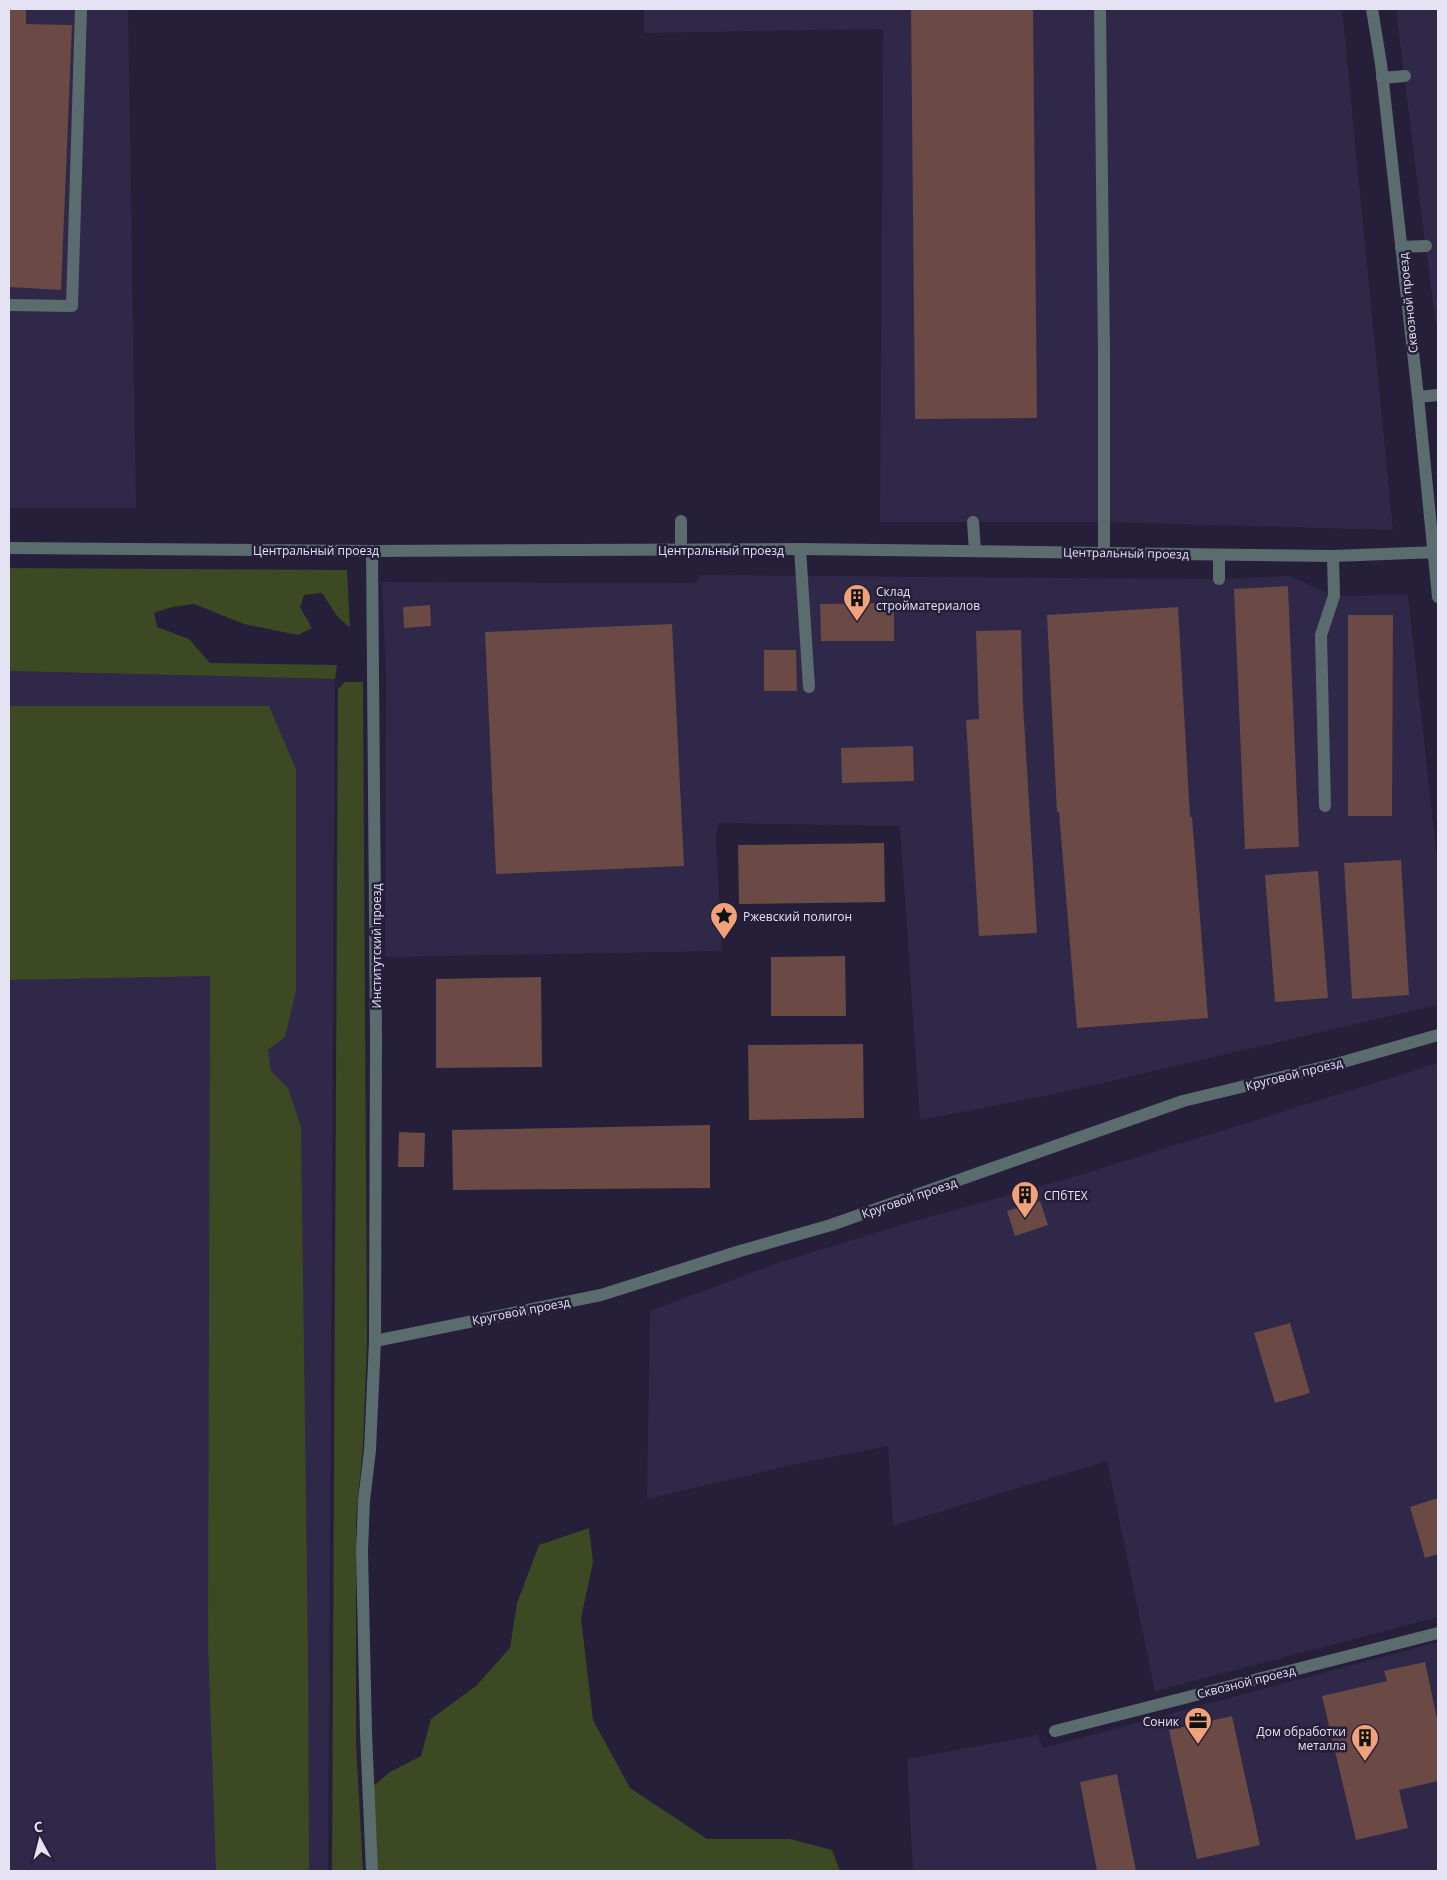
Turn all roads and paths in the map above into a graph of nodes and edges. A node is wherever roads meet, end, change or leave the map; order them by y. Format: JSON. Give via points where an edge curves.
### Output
{"nodes":[{"id":1,"x":81,"y":9,"type":"edge"},
{"id":2,"x":1100,"y":9,"type":"edge"},
{"id":3,"x":1372,"y":9,"type":"edge"},
{"id":4,"x":1405,"y":76,"type":"dead end"},
{"id":5,"x":1382,"y":78,"type":"junction"},
{"id":6,"x":1426,"y":246,"type":"dead end"},
{"id":7,"x":1401,"y":247,"type":"junction"},
{"id":8,"x":9,"y":305,"type":"edge"},
{"id":9,"x":1438,"y":395,"type":"edge"},
{"id":10,"x":1418,"y":396,"type":"junction"},
{"id":11,"x":681,"y":521,"type":"dead end"},
{"id":12,"x":973,"y":522,"type":"dead end"},
{"id":13,"x":9,"y":548,"type":"edge"},
{"id":14,"x":800,"y":549,"type":"junction"},
{"id":15,"x":681,"y":550,"type":"junction"},
{"id":16,"x":372,"y":551,"type":"junction"},
{"id":17,"x":975,"y":551,"type":"junction"},
{"id":18,"x":1435,"y":552,"type":"edge"},
{"id":19,"x":1104,"y":553,"type":"junction"},
{"id":20,"x":1219,"y":555,"type":"junction"},
{"id":21,"x":1333,"y":556,"type":"junction"},
{"id":22,"x":1219,"y":579,"type":"dead end"},
{"id":23,"x":1438,"y":597,"type":"edge"},
{"id":24,"x":809,"y":687,"type":"dead end"},
{"id":25,"x":1325,"y":806,"type":"dead end"},
{"id":26,"x":1438,"y":1035,"type":"edge"},
{"id":27,"x":375,"y":1341,"type":"junction"},
{"id":28,"x":1438,"y":1633,"type":"edge"},
{"id":29,"x":1055,"y":1731,"type":"dead end"},
{"id":30,"x":372,"y":1871,"type":"edge"}],
"edges":[{"from":1,"to":8,"type":"street","via":[[72,306]]},
{"from":2,"to":19,"type":"street"},
{"from":3,"to":5,"type":"street","name":"Сквозной проезд"},
{"from":4,"to":5,"type":"street"},
{"from":5,"to":7,"type":"street","name":"Сквозной проезд"},
{"from":6,"to":7,"type":"street"},
{"from":7,"to":10,"type":"street","name":"Сквозной проезд"},
{"from":9,"to":10,"type":"street"},
{"from":10,"to":18,"type":"street","name":"Сквозной проезд"},
{"from":11,"to":15,"type":"street"},
{"from":12,"to":17,"type":"street"},
{"from":13,"to":16,"type":"street","name":"Центральный проезд"},
{"from":14,"to":15,"type":"street","name":"Центральный проезд"},
{"from":14,"to":17,"type":"street","name":"Центральный проезд"},
{"from":14,"to":24,"type":"street"},
{"from":15,"to":16,"type":"street","name":"Центральный проезд"},
{"from":16,"to":27,"type":"street","name":"Институтский проезд","via":[[381,1036]]},
{"from":17,"to":19,"type":"street","name":"Центральный проезд"},
{"from":18,"to":21,"type":"street","name":"Центральный проезд"},
{"from":18,"to":23,"type":"street","name":"Сквозной проезд"},
{"from":19,"to":20,"type":"street","name":"Центральный проезд"},
{"from":20,"to":21,"type":"street","name":"Центральный проезд"},
{"from":20,"to":22,"type":"street"},
{"from":21,"to":25,"type":"street","via":[[1334,596],[1320,635]]},
{"from":26,"to":27,"type":"street","name":"Круговой проезд","via":[[1336,1064],[1183,1101],[830,1225],[600,1295]]},
{"from":27,"to":30,"type":"street","name":"Институтский проезд","via":[[362,1550]]},
{"from":28,"to":29,"type":"street","name":"Сквозной проезд"}]}
